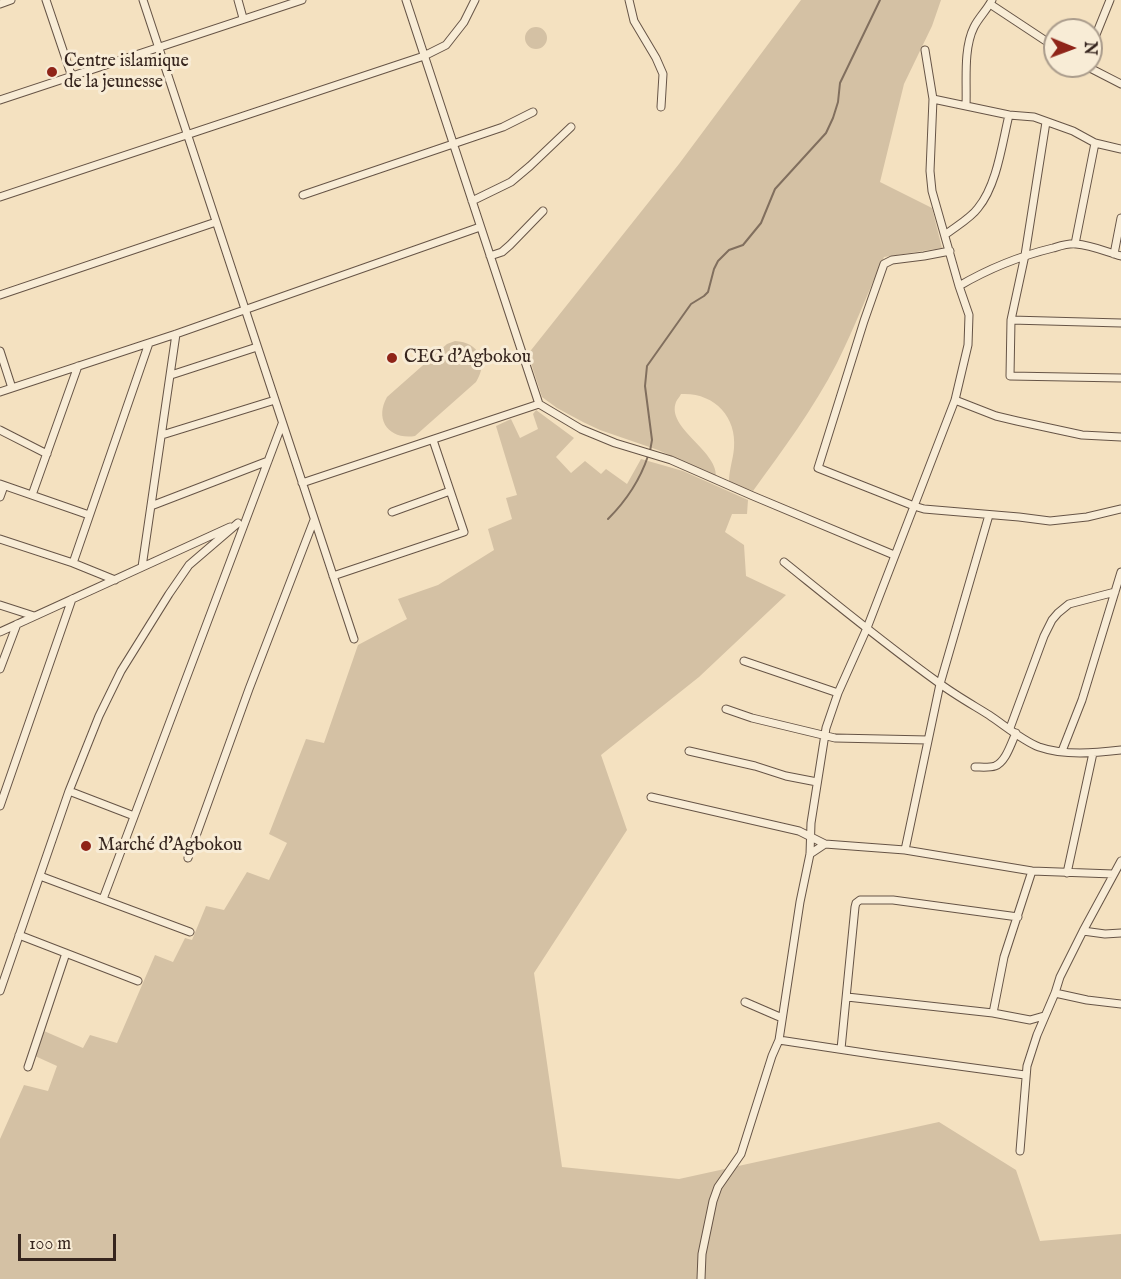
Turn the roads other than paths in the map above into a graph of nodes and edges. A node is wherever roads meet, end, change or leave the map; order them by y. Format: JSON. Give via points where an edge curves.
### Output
{"nodes":[{"id":1,"x":12,"y":0,"type":"edge"},
{"id":2,"x":46,"y":0,"type":"edge"},
{"id":3,"x":143,"y":0,"type":"edge"},
{"id":4,"x":238,"y":0,"type":"edge"},
{"id":5,"x":302,"y":0,"type":"edge"},
{"id":6,"x":406,"y":0,"type":"edge"},
{"id":7,"x":475,"y":0,"type":"edge"},
{"id":8,"x":629,"y":0,"type":"edge"},
{"id":9,"x":1110,"y":0,"type":"edge"},
{"id":10,"x":991,"y":2,"type":"edge"},
{"id":11,"x":0,"y":4,"type":"edge"},
{"id":12,"x":243,"y":18,"type":"junction"},
{"id":13,"x":1103,"y":18,"type":"edge"},
{"id":14,"x":1043,"y":38,"type":"edge"},
{"id":15,"x":159,"y":48,"type":"junction"},
{"id":16,"x":925,"y":50,"type":"dead end"},
{"id":17,"x":424,"y":56,"type":"junction"},
{"id":18,"x":1103,"y":75,"type":"edge"},
{"id":19,"x":72,"y":77,"type":"junction"},
{"id":20,"x":1121,"y":84,"type":"edge"},
{"id":21,"x":933,"y":99,"type":"junction"},
{"id":22,"x":0,"y":100,"type":"edge"},
{"id":23,"x":966,"y":106,"type":"junction"},
{"id":24,"x":661,"y":107,"type":"dead end"},
{"id":25,"x":533,"y":112,"type":"dead end"},
{"id":26,"x":1009,"y":116,"type":"junction"},
{"id":27,"x":1046,"y":122,"type":"junction"},
{"id":28,"x":571,"y":127,"type":"dead end"},
{"id":29,"x":187,"y":134,"type":"junction"},
{"id":30,"x":1095,"y":143,"type":"junction"},
{"id":31,"x":453,"y":144,"type":"junction"},
{"id":32,"x":1121,"y":149,"type":"edge"},
{"id":33,"x":303,"y":195,"type":"dead end"},
{"id":34,"x":0,"y":197,"type":"edge"},
{"id":35,"x":472,"y":201,"type":"junction"},
{"id":36,"x":543,"y":211,"type":"dead end"},
{"id":37,"x":1121,"y":218,"type":"edge"},
{"id":38,"x":216,"y":222,"type":"junction"},
{"id":39,"x":480,"y":227,"type":"junction"},
{"id":40,"x":945,"y":235,"type":"junction"},
{"id":41,"x":1075,"y":244,"type":"junction"},
{"id":42,"x":950,"y":251,"type":"junction"},
{"id":43,"x":1025,"y":255,"type":"junction"},
{"id":44,"x":1118,"y":255,"type":"edge"},
{"id":45,"x":490,"y":256,"type":"junction"},
{"id":46,"x":959,"y":286,"type":"junction"},
{"id":47,"x":0,"y":295,"type":"edge"},
{"id":48,"x":245,"y":309,"type":"junction"},
{"id":49,"x":1011,"y":320,"type":"junction"},
{"id":50,"x":1121,"y":323,"type":"edge"},
{"id":51,"x":176,"y":334,"type":"junction"},
{"id":52,"x":149,"y":343,"type":"junction"},
{"id":53,"x":257,"y":347,"type":"junction"},
{"id":54,"x":0,"y":351,"type":"edge"},
{"id":55,"x":78,"y":366,"type":"junction"},
{"id":56,"x":171,"y":375,"type":"junction"},
{"id":57,"x":1121,"y":378,"type":"edge"},
{"id":58,"x":12,"y":388,"type":"junction"},
{"id":59,"x":0,"y":392,"type":"edge"},
{"id":60,"x":275,"y":400,"type":"junction"},
{"id":61,"x":955,"y":400,"type":"junction"},
{"id":62,"x":539,"y":404,"type":"junction"},
{"id":63,"x":282,"y":424,"type":"junction"},
{"id":64,"x":0,"y":430,"type":"edge"},
{"id":65,"x":162,"y":435,"type":"junction"},
{"id":66,"x":1121,"y":437,"type":"edge"},
{"id":67,"x":433,"y":440,"type":"junction"},
{"id":68,"x":47,"y":454,"type":"junction"},
{"id":69,"x":268,"y":460,"type":"junction"},
{"id":70,"x":302,"y":483,"type":"junction"},
{"id":71,"x":2,"y":485,"type":"edge"},
{"id":72,"x":450,"y":491,"type":"junction"},
{"id":73,"x":32,"y":495,"type":"junction"},
{"id":74,"x":0,"y":497,"type":"edge"},
{"id":75,"x":151,"y":506,"type":"junction"},
{"id":76,"x":914,"y":506,"type":"junction"},
{"id":77,"x":1121,"y":509,"type":"edge"},
{"id":78,"x":392,"y":512,"type":"dead end"},
{"id":79,"x":89,"y":515,"type":"junction"},
{"id":80,"x":989,"y":515,"type":"junction"},
{"id":81,"x":314,"y":520,"type":"junction"},
{"id":82,"x":242,"y":522,"type":"junction"},
{"id":83,"x":0,"y":539,"type":"edge"},
{"id":84,"x":894,"y":555,"type":"junction"},
{"id":85,"x":784,"y":562,"type":"dead end"},
{"id":86,"x":73,"y":563,"type":"junction"},
{"id":87,"x":142,"y":567,"type":"junction"},
{"id":88,"x":1121,"y":572,"type":"edge"},
{"id":89,"x":333,"y":576,"type":"junction"},
{"id":90,"x":115,"y":580,"type":"junction"},
{"id":91,"x":1115,"y":592,"type":"junction"},
{"id":92,"x":72,"y":599,"type":"junction"},
{"id":93,"x":0,"y":605,"type":"edge"},
{"id":94,"x":34,"y":616,"type":"junction"},
{"id":95,"x":17,"y":624,"type":"junction"},
{"id":96,"x":867,"y":628,"type":"junction"},
{"id":97,"x":0,"y":632,"type":"edge"},
{"id":98,"x":354,"y":639,"type":"dead end"},
{"id":99,"x":744,"y":661,"type":"dead end"},
{"id":100,"x":0,"y":669,"type":"edge"},
{"id":101,"x":940,"y":684,"type":"junction"},
{"id":102,"x":838,"y":693,"type":"junction"},
{"id":103,"x":726,"y":709,"type":"dead end"},
{"id":104,"x":1010,"y":728,"type":"junction"},
{"id":105,"x":1016,"y":734,"type":"junction"},
{"id":106,"x":824,"y":735,"type":"junction"},
{"id":107,"x":928,"y":740,"type":"junction"},
{"id":108,"x":1121,"y":750,"type":"edge"},
{"id":109,"x":689,"y":751,"type":"dead end"},
{"id":110,"x":1062,"y":751,"type":"junction"},
{"id":111,"x":1092,"y":753,"type":"junction"},
{"id":112,"x":975,"y":767,"type":"dead end"},
{"id":113,"x":817,"y":782,"type":"junction"},
{"id":114,"x":69,"y":791,"type":"junction"},
{"id":115,"x":651,"y":797,"type":"dead end"},
{"id":116,"x":0,"y":806,"type":"edge"},
{"id":117,"x":134,"y":816,"type":"junction"},
{"id":118,"x":811,"y":823,"type":"junction"},
{"id":119,"x":799,"y":831,"type":"junction"},
{"id":120,"x":811,"y":837,"type":"junction"},
{"id":121,"x":825,"y":844,"type":"junction"},
{"id":122,"x":905,"y":850,"type":"junction"},
{"id":123,"x":810,"y":854,"type":"junction"},
{"id":124,"x":188,"y":858,"type":"dead end"},
{"id":125,"x":1121,"y":861,"type":"edge"},
{"id":126,"x":1032,"y":871,"type":"junction"},
{"id":127,"x":1067,"y":873,"type":"junction"},
{"id":128,"x":1113,"y":874,"type":"junction"},
{"id":129,"x":40,"y":876,"type":"junction"},
{"id":130,"x":103,"y":899,"type":"junction"},
{"id":131,"x":1017,"y":916,"type":"junction"},
{"id":132,"x":1083,"y":931,"type":"junction"},
{"id":133,"x":190,"y":932,"type":"dead end"},
{"id":134,"x":1121,"y":933,"type":"edge"},
{"id":135,"x":19,"y":935,"type":"junction"},
{"id":136,"x":66,"y":953,"type":"junction"},
{"id":137,"x":2,"y":980,"type":"edge"},
{"id":138,"x":138,"y":981,"type":"dead end"},
{"id":139,"x":0,"y":991,"type":"edge"},
{"id":140,"x":1055,"y":993,"type":"junction"},
{"id":141,"x":847,"y":997,"type":"junction"},
{"id":142,"x":745,"y":1002,"type":"dead end"},
{"id":143,"x":1121,"y":1004,"type":"edge"},
{"id":144,"x":993,"y":1013,"type":"junction"},
{"id":145,"x":1044,"y":1016,"type":"junction"},
{"id":146,"x":782,"y":1018,"type":"junction"},
{"id":147,"x":1030,"y":1020,"type":"junction"},
{"id":148,"x":1039,"y":1030,"type":"junction"},
{"id":149,"x":779,"y":1040,"type":"junction"},
{"id":150,"x":841,"y":1049,"type":"junction"},
{"id":151,"x":28,"y":1067,"type":"dead end"},
{"id":152,"x":1025,"y":1075,"type":"junction"},
{"id":153,"x":1020,"y":1151,"type":"dead end"},
{"id":154,"x":701,"y":1279,"type":"edge"}],
"edges":[{"from":1,"to":11,"type":"street"},
{"from":2,"to":19,"type":"street"},
{"from":3,"to":15,"type":"street"},
{"from":4,"to":12,"type":"street"},
{"from":5,"to":12,"type":"street"},
{"from":6,"to":17,"type":"street"},
{"from":7,"to":17,"type":"street","via":[[446,45]]},
{"from":8,"to":24,"type":"street","via":[[634,21],[663,74]]},
{"from":9,"to":13,"type":"street"},
{"from":10,"to":14,"type":"street"},
{"from":10,"to":23,"type":"street","via":[[972,29]]},
{"from":12,"to":15,"type":"street"},
{"from":15,"to":19,"type":"street"},
{"from":15,"to":29,"type":"street"},
{"from":16,"to":21,"type":"street"},
{"from":17,"to":29,"type":"street"},
{"from":17,"to":31,"type":"street"},
{"from":18,"to":20,"type":"street"},
{"from":19,"to":22,"type":"street"},
{"from":21,"to":23,"type":"street"},
{"from":21,"to":40,"type":"street","via":[[930,171]]},
{"from":23,"to":26,"type":"street"},
{"from":25,"to":31,"type":"street","via":[[503,128]]},
{"from":26,"to":27,"type":"street","via":[[1034,117]]},
{"from":26,"to":40,"type":"street","via":[[986,195],[978,209]]},
{"from":27,"to":30,"type":"street"},
{"from":27,"to":43,"type":"street"},
{"from":28,"to":35,"type":"street","via":[[511,182]]},
{"from":29,"to":34,"type":"street"},
{"from":29,"to":38,"type":"street"},
{"from":30,"to":32,"type":"street"},
{"from":30,"to":41,"type":"street"},
{"from":31,"to":33,"type":"street"},
{"from":31,"to":35,"type":"street"},
{"from":35,"to":39,"type":"street"},
{"from":36,"to":45,"type":"street","via":[[502,252]]},
{"from":37,"to":44,"type":"street"},
{"from":38,"to":47,"type":"street"},
{"from":38,"to":48,"type":"street"},
{"from":39,"to":45,"type":"street"},
{"from":39,"to":48,"type":"street"},
{"from":40,"to":42,"type":"street"},
{"from":41,"to":43,"type":"street"},
{"from":41,"to":44,"type":"street"},
{"from":42,"to":46,"type":"street"},
{"from":42,"to":76,"type":"street","via":[[884,264],[818,468]]},
{"from":43,"to":46,"type":"street"},
{"from":43,"to":49,"type":"street"},
{"from":45,"to":62,"type":"street"},
{"from":46,"to":61,"type":"street","via":[[969,327]]},
{"from":48,"to":51,"type":"street"},
{"from":48,"to":53,"type":"street"},
{"from":49,"to":50,"type":"street"},
{"from":49,"to":57,"type":"street","via":[[1010,376]]},
{"from":51,"to":52,"type":"street"},
{"from":51,"to":56,"type":"street"},
{"from":52,"to":55,"type":"street"},
{"from":52,"to":79,"type":"street"},
{"from":53,"to":56,"type":"street"},
{"from":53,"to":60,"type":"street"},
{"from":54,"to":58,"type":"street"},
{"from":55,"to":58,"type":"street"},
{"from":55,"to":68,"type":"street"},
{"from":56,"to":65,"type":"street"},
{"from":58,"to":59,"type":"street"},
{"from":60,"to":63,"type":"street"},
{"from":60,"to":65,"type":"street"},
{"from":61,"to":66,"type":"street","via":[[1017,421],[1082,435]]},
{"from":61,"to":76,"type":"street"},
{"from":62,"to":67,"type":"street"},
{"from":62,"to":84,"type":"street","via":[[581,429],[680,464]]},
{"from":63,"to":69,"type":"street"},
{"from":63,"to":70,"type":"street"},
{"from":64,"to":68,"type":"street"},
{"from":65,"to":75,"type":"street"},
{"from":67,"to":70,"type":"street"},
{"from":67,"to":72,"type":"street"},
{"from":68,"to":73,"type":"street"},
{"from":69,"to":75,"type":"street"},
{"from":69,"to":82,"type":"street"},
{"from":70,"to":81,"type":"street"},
{"from":71,"to":73,"type":"street"},
{"from":71,"to":74,"type":"street"},
{"from":72,"to":78,"type":"street"},
{"from":72,"to":89,"type":"street","via":[[464,532]]},
{"from":73,"to":79,"type":"street"},
{"from":75,"to":87,"type":"street"},
{"from":76,"to":80,"type":"street"},
{"from":76,"to":84,"type":"street"},
{"from":77,"to":80,"type":"street","via":[[1050,521]]},
{"from":79,"to":86,"type":"street"},
{"from":80,"to":101,"type":"street"},
{"from":81,"to":89,"type":"street"},
{"from":81,"to":124,"type":"street"},
{"from":82,"to":87,"type":"street"},
{"from":82,"to":114,"type":"street","via":[[189,565],[169,594],[128,658]]},
{"from":82,"to":117,"type":"street"},
{"from":83,"to":86,"type":"street"},
{"from":84,"to":96,"type":"street"},
{"from":85,"to":96,"type":"street"},
{"from":86,"to":90,"type":"street"},
{"from":87,"to":90,"type":"street"},
{"from":88,"to":91,"type":"street"},
{"from":89,"to":98,"type":"street"},
{"from":90,"to":92,"type":"street"},
{"from":91,"to":104,"type":"street","via":[[1069,604],[1052,620]]},
{"from":91,"to":110,"type":"street"},
{"from":92,"to":94,"type":"street"},
{"from":92,"to":116,"type":"street"},
{"from":93,"to":94,"type":"street"},
{"from":94,"to":95,"type":"street"},
{"from":95,"to":97,"type":"street"},
{"from":95,"to":100,"type":"street"},
{"from":96,"to":101,"type":"street"},
{"from":96,"to":102,"type":"street"},
{"from":99,"to":102,"type":"street"},
{"from":101,"to":104,"type":"street"},
{"from":101,"to":107,"type":"street"},
{"from":102,"to":106,"type":"street"},
{"from":103,"to":106,"type":"street"},
{"from":104,"to":105,"type":"street"},
{"from":105,"to":110,"type":"street","via":[[1038,747]]},
{"from":105,"to":112,"type":"street","via":[[998,764]]},
{"from":106,"to":107,"type":"street"},
{"from":106,"to":113,"type":"street"},
{"from":107,"to":122,"type":"street"},
{"from":108,"to":111,"type":"street"},
{"from":109,"to":113,"type":"street"},
{"from":110,"to":111,"type":"street"},
{"from":111,"to":127,"type":"street"},
{"from":113,"to":118,"type":"street"},
{"from":114,"to":117,"type":"street"},
{"from":114,"to":129,"type":"street"},
{"from":115,"to":119,"type":"street"},
{"from":117,"to":130,"type":"street"},
{"from":118,"to":119,"type":"street"},
{"from":118,"to":120,"type":"street"},
{"from":119,"to":120,"type":"street"},
{"from":120,"to":121,"type":"street"},
{"from":120,"to":123,"type":"street"},
{"from":121,"to":122,"type":"street"},
{"from":121,"to":123,"type":"street"},
{"from":122,"to":126,"type":"street"},
{"from":123,"to":146,"type":"street"},
{"from":125,"to":128,"type":"street"},
{"from":126,"to":127,"type":"street"},
{"from":126,"to":131,"type":"street"},
{"from":127,"to":128,"type":"street"},
{"from":128,"to":132,"type":"street"},
{"from":129,"to":130,"type":"street"},
{"from":129,"to":135,"type":"street"},
{"from":130,"to":133,"type":"street"},
{"from":131,"to":141,"type":"street","via":[[893,900],[860,900],[855,908]]},
{"from":131,"to":144,"type":"street"},
{"from":132,"to":134,"type":"street"},
{"from":132,"to":140,"type":"street"},
{"from":135,"to":136,"type":"street"},
{"from":135,"to":137,"type":"street"},
{"from":136,"to":138,"type":"street"},
{"from":136,"to":151,"type":"street"},
{"from":137,"to":139,"type":"street"},
{"from":140,"to":143,"type":"street"},
{"from":140,"to":145,"type":"street"},
{"from":141,"to":144,"type":"street"},
{"from":141,"to":150,"type":"street"},
{"from":142,"to":146,"type":"street"},
{"from":144,"to":147,"type":"street"},
{"from":145,"to":147,"type":"street"},
{"from":145,"to":148,"type":"street"},
{"from":146,"to":149,"type":"street"},
{"from":147,"to":148,"type":"street"},
{"from":148,"to":152,"type":"street"},
{"from":149,"to":150,"type":"street"},
{"from":149,"to":154,"type":"street","via":[[741,1154],[713,1201]]},
{"from":150,"to":152,"type":"street"},
{"from":152,"to":153,"type":"street"}]}
